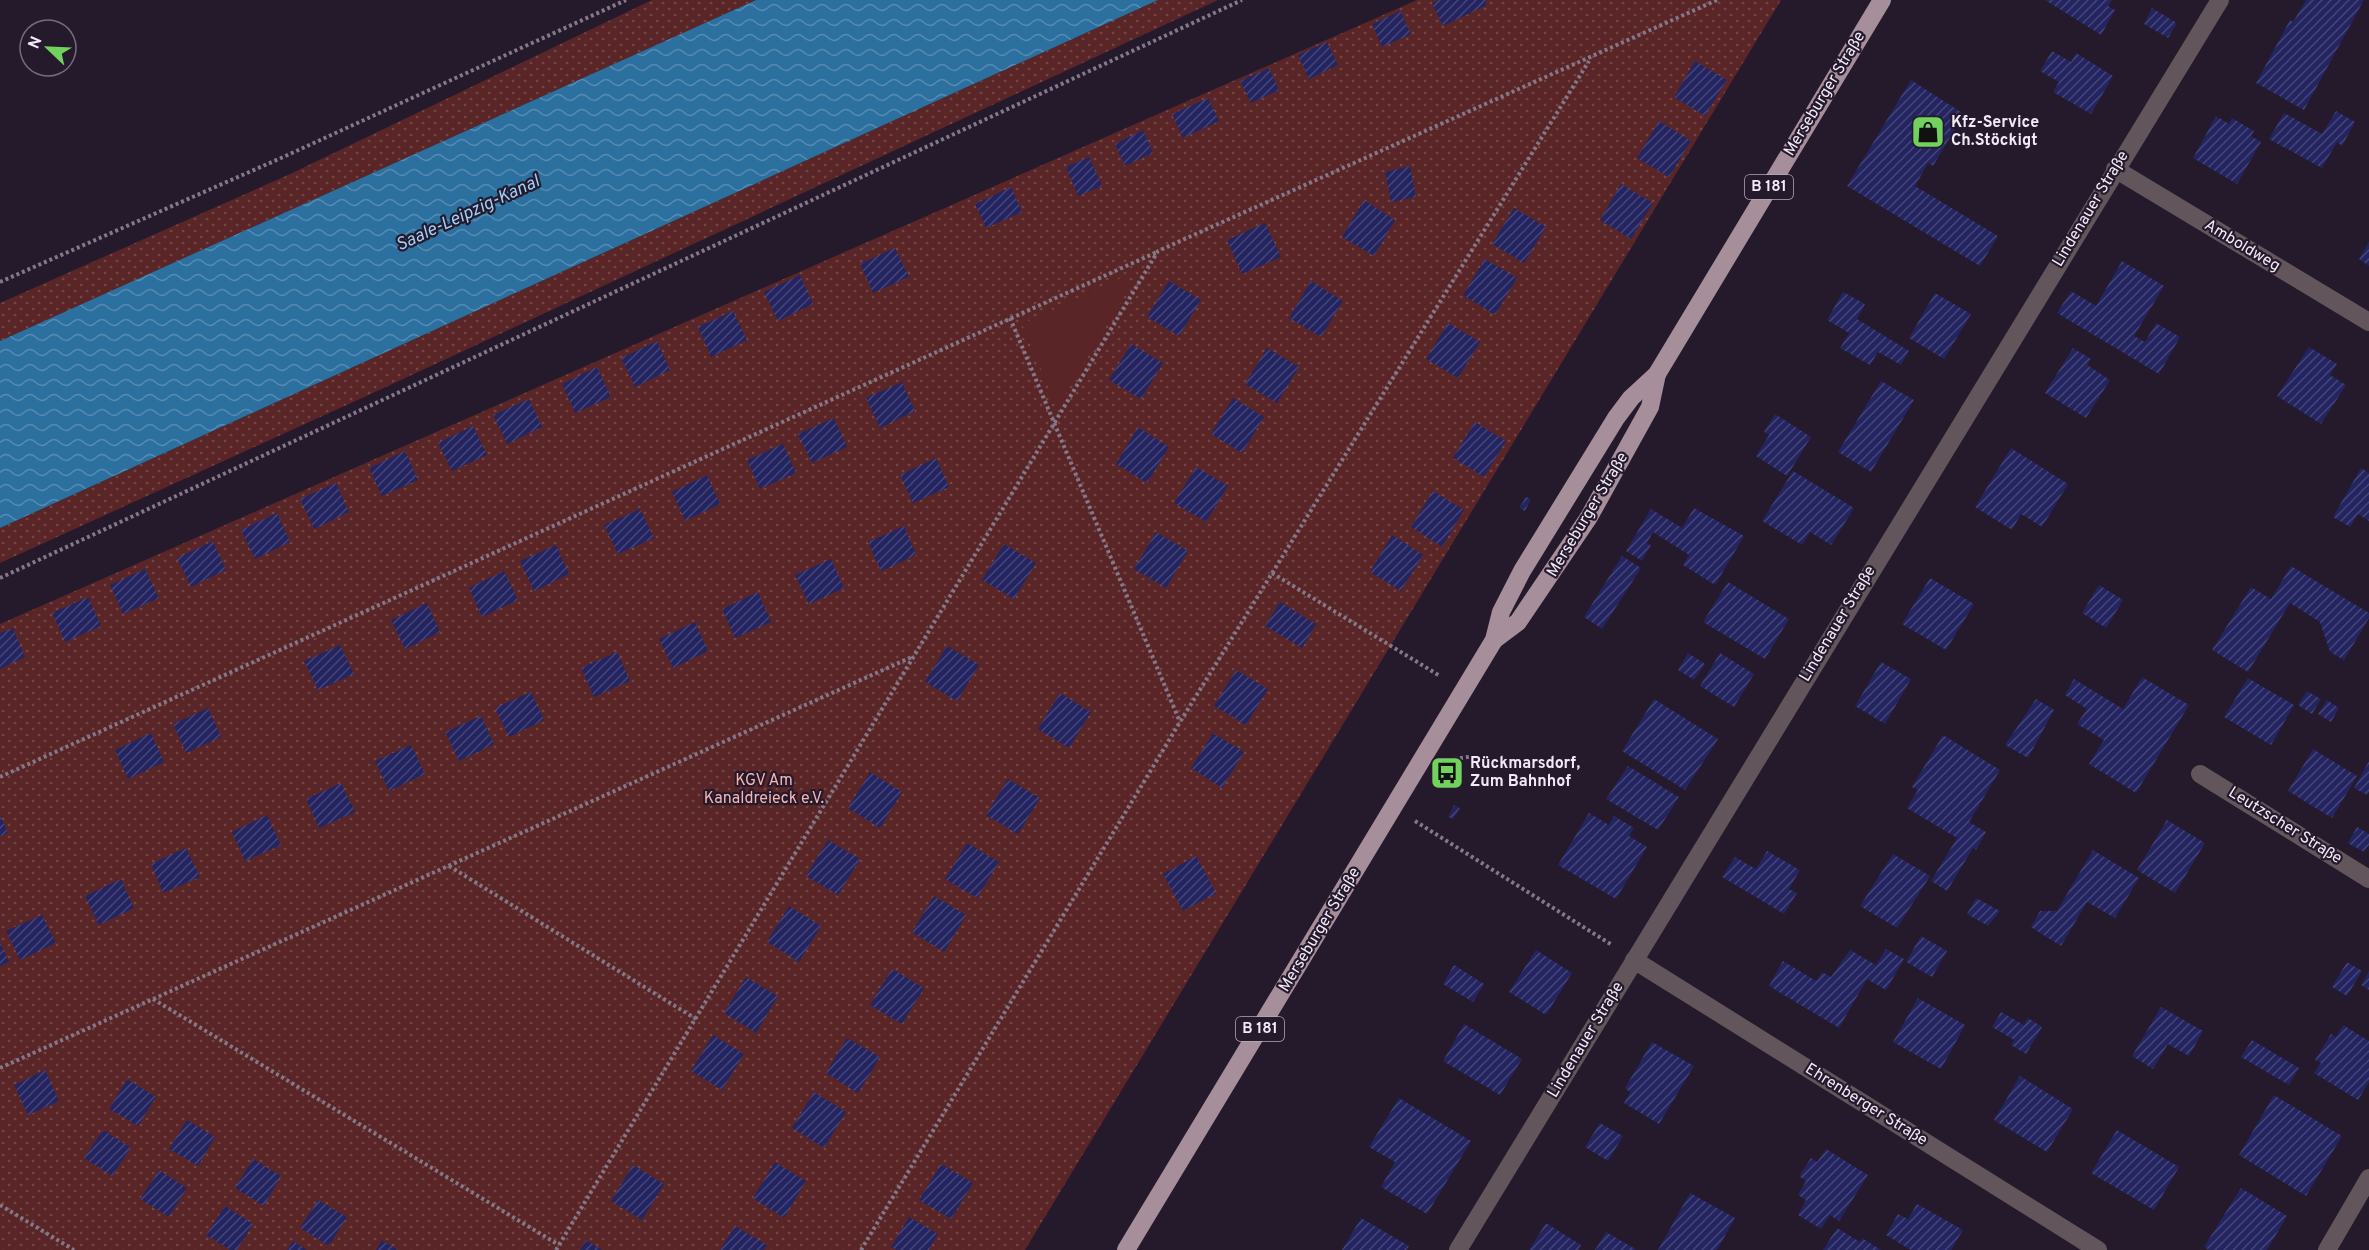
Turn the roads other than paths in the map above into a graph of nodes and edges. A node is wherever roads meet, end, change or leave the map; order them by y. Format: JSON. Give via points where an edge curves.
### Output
{"nodes":[{"id":1,"x":1882,"y":0,"type":"edge"},
{"id":2,"x":2220,"y":0,"type":"edge"},
{"id":3,"x":2115,"y":169,"type":"junction"},
{"id":4,"x":2369,"y":322,"type":"edge"},
{"id":5,"x":1657,"y":374,"type":"junction"},
{"id":6,"x":1494,"y":640,"type":"junction"},
{"id":7,"x":2200,"y":774,"type":"dead end"},
{"id":8,"x":2369,"y":879,"type":"edge"},
{"id":9,"x":1635,"y":960,"type":"junction"},
{"id":10,"x":2369,"y":1178,"type":"edge"},
{"id":11,"x":1126,"y":1250,"type":"edge"},
{"id":12,"x":1458,"y":1250,"type":"edge"},
{"id":13,"x":2098,"y":1250,"type":"edge"},
{"id":14,"x":2327,"y":1250,"type":"edge"}],
"edges":[{"from":1,"to":5,"type":"main road","name":"Merseburger Straße","number":"B 181"},
{"from":2,"to":3,"type":"street","name":"Lindenauer Straße"},
{"from":3,"to":4,"type":"street","name":"Amboldweg"},
{"from":3,"to":9,"type":"street","name":"Lindenauer Straße"},
{"from":5,"to":6,"type":"main road","name":"Merseburger Straße","number":"B 181","via":[[1630,398],[1616,418],[1522,571],[1501,612]]},
{"from":5,"to":6,"type":"main road","name":"Merseburger Straße","number":"B 181","via":[[1650,407],[1589,517],[1518,622]]},
{"from":6,"to":11,"type":"main road","name":"Merseburger Straße","number":"B 181"},
{"from":7,"to":8,"type":"street","name":"Leutzscher Straße"},
{"from":9,"to":12,"type":"street","name":"Lindenauer Straße"},
{"from":9,"to":13,"type":"street","name":"Ehrenberger Straße"},
{"from":10,"to":14,"type":"street"}]}
